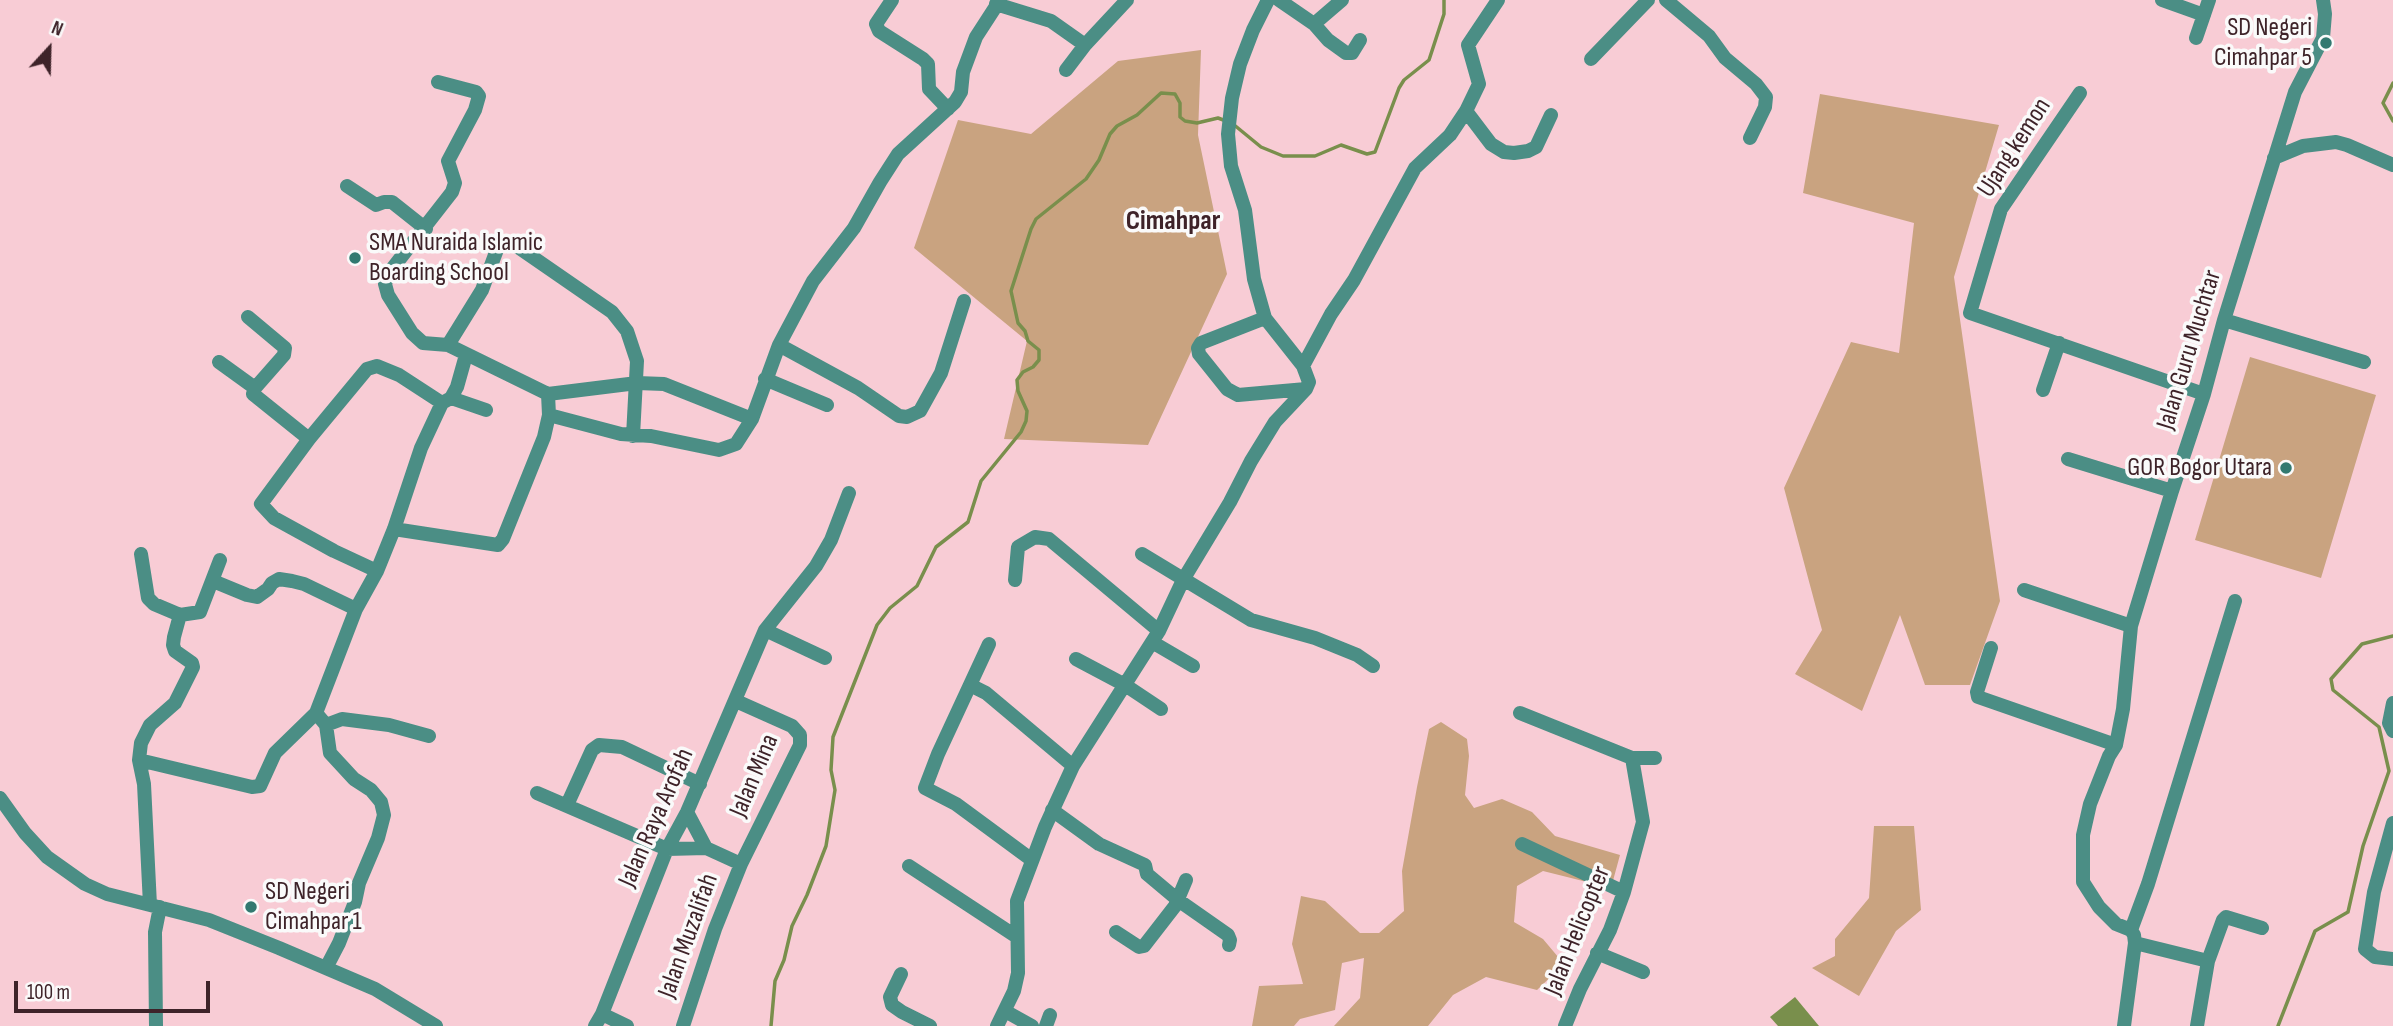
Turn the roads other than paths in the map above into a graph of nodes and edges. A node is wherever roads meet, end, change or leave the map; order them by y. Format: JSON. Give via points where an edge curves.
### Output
{"nodes":[{"id":1,"x":892,"y":0,"type":"edge"},
{"id":2,"x":1127,"y":0,"type":"edge"},
{"id":3,"x":1268,"y":0,"type":"edge"},
{"id":4,"x":1279,"y":0,"type":"edge"},
{"id":5,"x":1342,"y":0,"type":"edge"},
{"id":6,"x":1498,"y":0,"type":"edge"},
{"id":7,"x":1648,"y":0,"type":"edge"},
{"id":8,"x":2162,"y":0,"type":"edge"},
{"id":9,"x":2209,"y":0,"type":"edge"},
{"id":10,"x":2323,"y":0,"type":"edge"},
{"id":11,"x":998,"y":2,"type":"edge"},
{"id":12,"x":1671,"y":2,"type":"edge"},
{"id":13,"x":2204,"y":15,"type":"junction"},
{"id":14,"x":1314,"y":24,"type":"junction"},
{"id":15,"x":2196,"y":38,"type":"dead end"},
{"id":16,"x":1360,"y":40,"type":"dead end"},
{"id":17,"x":1086,"y":45,"type":"junction"},
{"id":18,"x":1591,"y":59,"type":"dead end"},
{"id":19,"x":1066,"y":70,"type":"dead end"},
{"id":20,"x":438,"y":82,"type":"dead end"},
{"id":21,"x":2080,"y":93,"type":"dead end"},
{"id":22,"x":948,"y":109,"type":"junction"},
{"id":23,"x":1466,"y":111,"type":"junction"},
{"id":24,"x":1551,"y":115,"type":"dead end"},
{"id":25,"x":1750,"y":138,"type":"dead end"},
{"id":26,"x":2274,"y":158,"type":"junction"},
{"id":27,"x":2393,"y":164,"type":"edge"},
{"id":28,"x":347,"y":186,"type":"dead end"},
{"id":29,"x":426,"y":229,"type":"junction"},
{"id":30,"x":964,"y":301,"type":"dead end"},
{"id":31,"x":248,"y":317,"type":"dead end"},
{"id":32,"x":1265,"y":318,"type":"junction"},
{"id":33,"x":2224,"y":320,"type":"junction"},
{"id":34,"x":2059,"y":343,"type":"junction"},
{"id":35,"x":448,"y":345,"type":"junction"},
{"id":36,"x":779,"y":345,"type":"junction"},
{"id":37,"x":466,"y":355,"type":"junction"},
{"id":38,"x":219,"y":362,"type":"dead end"},
{"id":39,"x":2364,"y":362,"type":"dead end"},
{"id":40,"x":1303,"y":366,"type":"junction"},
{"id":41,"x":765,"y":379,"type":"junction"},
{"id":42,"x":637,"y":383,"type":"junction"},
{"id":43,"x":254,"y":388,"type":"junction"},
{"id":44,"x":1306,"y":389,"type":"junction"},
{"id":45,"x":2043,"y":390,"type":"dead end"},
{"id":46,"x":548,"y":394,"type":"junction"},
{"id":47,"x":2204,"y":394,"type":"junction"},
{"id":48,"x":446,"y":400,"type":"junction"},
{"id":49,"x":827,"y":405,"type":"dead end"},
{"id":50,"x":486,"y":410,"type":"dead end"},
{"id":51,"x":549,"y":415,"type":"junction"},
{"id":52,"x":752,"y":419,"type":"junction"},
{"id":53,"x":633,"y":436,"type":"junction"},
{"id":54,"x":309,"y":439,"type":"junction"},
{"id":55,"x":2068,"y":458,"type":"dead end"},
{"id":56,"x":2172,"y":491,"type":"junction"},
{"id":57,"x":849,"y":493,"type":"dead end"},
{"id":58,"x":394,"y":529,"type":"junction"},
{"id":59,"x":141,"y":554,"type":"dead end"},
{"id":60,"x":1142,"y":554,"type":"dead end"},
{"id":61,"x":220,"y":560,"type":"dead end"},
{"id":62,"x":377,"y":571,"type":"junction"},
{"id":63,"x":1015,"y":580,"type":"dead end"},
{"id":64,"x":1183,"y":580,"type":"junction"},
{"id":65,"x":213,"y":581,"type":"junction"},
{"id":66,"x":2024,"y":590,"type":"dead end"},
{"id":67,"x":2235,"y":600,"type":"dead end"},
{"id":68,"x":356,"y":609,"type":"junction"},
{"id":69,"x":180,"y":615,"type":"junction"},
{"id":70,"x":2131,"y":626,"type":"junction"},
{"id":71,"x":765,"y":630,"type":"junction"},
{"id":72,"x":1156,"y":636,"type":"junction"},
{"id":73,"x":989,"y":644,"type":"dead end"},
{"id":74,"x":1991,"y":648,"type":"dead end"},
{"id":75,"x":825,"y":658,"type":"dead end"},
{"id":76,"x":1076,"y":659,"type":"dead end"},
{"id":77,"x":1193,"y":666,"type":"dead end"},
{"id":78,"x":1373,"y":666,"type":"dead end"},
{"id":79,"x":970,"y":685,"type":"junction"},
{"id":80,"x":1125,"y":685,"type":"junction"},
{"id":81,"x":736,"y":701,"type":"junction"},
{"id":82,"x":2393,"y":703,"type":"edge"},
{"id":83,"x":1161,"y":709,"type":"dead end"},
{"id":84,"x":316,"y":713,"type":"junction"},
{"id":85,"x":1520,"y":713,"type":"dead end"},
{"id":86,"x":326,"y":725,"type":"junction"},
{"id":87,"x":2393,"y":730,"type":"edge"},
{"id":88,"x":429,"y":736,"type":"dead end"},
{"id":89,"x":2116,"y":745,"type":"junction"},
{"id":90,"x":1632,"y":758,"type":"junction"},
{"id":91,"x":1655,"y":758,"type":"dead end"},
{"id":92,"x":139,"y":760,"type":"junction"},
{"id":93,"x":1073,"y":766,"type":"junction"},
{"id":94,"x":700,"y":784,"type":"junction"},
{"id":95,"x":537,"y":793,"type":"dead end"},
{"id":96,"x":0,"y":798,"type":"edge"},
{"id":97,"x":568,"y":806,"type":"junction"},
{"id":98,"x":1052,"y":810,"type":"junction"},
{"id":99,"x":687,"y":812,"type":"junction"},
{"id":100,"x":2393,"y":823,"type":"edge"},
{"id":101,"x":1522,"y":844,"type":"dead end"},
{"id":102,"x":706,"y":848,"type":"junction"},
{"id":103,"x":667,"y":849,"type":"junction"},
{"id":104,"x":1032,"y":860,"type":"junction"},
{"id":105,"x":741,"y":864,"type":"junction"},
{"id":106,"x":909,"y":866,"type":"dead end"},
{"id":107,"x":1186,"y":880,"type":"dead end"},
{"id":108,"x":1624,"y":892,"type":"junction"},
{"id":109,"x":1178,"y":900,"type":"junction"},
{"id":110,"x":155,"y":906,"type":"junction"},
{"id":111,"x":2262,"y":929,"type":"dead end"},
{"id":112,"x":1116,"y":932,"type":"dead end"},
{"id":113,"x":2133,"y":936,"type":"junction"},
{"id":114,"x":1017,"y":937,"type":"junction"},
{"id":115,"x":1229,"y":945,"type":"dead end"},
{"id":116,"x":1597,"y":953,"type":"junction"},
{"id":117,"x":2393,"y":959,"type":"edge"},
{"id":118,"x":2208,"y":961,"type":"junction"},
{"id":119,"x":326,"y":968,"type":"junction"},
{"id":120,"x":1643,"y":972,"type":"dead end"},
{"id":121,"x":901,"y":974,"type":"dead end"},
{"id":122,"x":1006,"y":1011,"type":"junction"},
{"id":123,"x":599,"y":1020,"type":"edge"},
{"id":124,"x":418,"y":1021,"type":"edge"},
{"id":125,"x":156,"y":1026,"type":"edge"},
{"id":126,"x":436,"y":1026,"type":"edge"},
{"id":127,"x":627,"y":1026,"type":"edge"},
{"id":128,"x":683,"y":1026,"type":"edge"},
{"id":129,"x":930,"y":1026,"type":"edge"},
{"id":130,"x":997,"y":1026,"type":"edge"},
{"id":131,"x":1032,"y":1026,"type":"edge"},
{"id":132,"x":1565,"y":1026,"type":"edge"},
{"id":133,"x":2124,"y":1026,"type":"edge"},
{"id":134,"x":2197,"y":1026,"type":"edge"}],
"edges":[{"from":1,"to":22,"type":"street","via":[[876,24],[878,32],[923,58],[928,64],[929,89]]},
{"from":2,"to":17,"type":"street"},
{"from":3,"to":32,"type":"street","via":[[1240,64],[1228,134]]},
{"from":4,"to":14,"type":"street"},
{"from":5,"to":14,"type":"street"},
{"from":6,"to":23,"type":"street","via":[[1468,45],[1479,83]]},
{"from":7,"to":18,"type":"street"},
{"from":8,"to":13,"type":"street"},
{"from":9,"to":13,"type":"street"},
{"from":10,"to":26,"type":"street","name":"Jalan Guru Muchtar","via":[[2323,38],[2295,92]]},
{"from":11,"to":17,"type":"street","via":[[1051,21]]},
{"from":11,"to":22,"type":"street","via":[[969,53],[961,92]]},
{"from":12,"to":25,"type":"street","via":[[1766,97]]},
{"from":13,"to":15,"type":"street"},
{"from":14,"to":16,"type":"street","via":[[1346,53],[1352,53]]},
{"from":17,"to":19,"type":"street"},
{"from":20,"to":29,"type":"street","via":[[479,96],[448,161],[455,183],[452,192]]},
{"from":21,"to":34,"type":"street","name":"Ujang kemon","via":[[2001,209],[1970,313]]},
{"from":22,"to":36,"type":"street","via":[[890,165],[854,228],[813,281]]},
{"from":23,"to":24,"type":"street","via":[[1491,144],[1514,153],[1536,147]]},
{"from":23,"to":40,"type":"street","via":[[1450,135],[1415,168]]},
{"from":26,"to":27,"type":"street","via":[[2303,146],[2336,142]]},
{"from":26,"to":33,"type":"street","name":"Jalan Guru Muchtar"},
{"from":28,"to":29,"type":"street","via":[[376,205],[392,202]]},
{"from":29,"to":35,"type":"street","via":[[391,269],[385,284],[387,295],[423,342]]},
{"from":30,"to":36,"type":"street","via":[[941,373],[920,411],[907,417]]},
{"from":31,"to":43,"type":"street","via":[[285,348]]},
{"from":32,"to":40,"type":"street"},
{"from":32,"to":44,"type":"street","via":[[1201,343],[1199,354],[1227,389],[1238,395]]},
{"from":33,"to":39,"type":"street"},
{"from":33,"to":47,"type":"street","name":"Jalan Guru Muchtar"},
{"from":34,"to":45,"type":"street"},
{"from":34,"to":47,"type":"street"},
{"from":35,"to":37,"type":"street"},
{"from":35,"to":42,"type":"street","via":[[482,290],[499,244],[506,242],[612,312],[632,345]]},
{"from":36,"to":41,"type":"street"},
{"from":37,"to":46,"type":"street"},
{"from":37,"to":48,"type":"street","via":[[457,387]]},
{"from":38,"to":43,"type":"street"},
{"from":40,"to":44,"type":"street","via":[[1308,376]]},
{"from":41,"to":49,"type":"street"},
{"from":41,"to":52,"type":"street"},
{"from":42,"to":46,"type":"street"},
{"from":42,"to":52,"type":"street","via":[[664,384]]},
{"from":42,"to":53,"type":"street"},
{"from":43,"to":54,"type":"street","via":[[256,397]]},
{"from":44,"to":64,"type":"street","via":[[1275,422]]},
{"from":46,"to":51,"type":"street"},
{"from":47,"to":56,"type":"street","name":"Jalan Guru Muchtar"},
{"from":48,"to":50,"type":"street"},
{"from":48,"to":54,"type":"street","via":[[377,366],[367,369]]},
{"from":48,"to":58,"type":"street","via":[[421,448]]},
{"from":51,"to":53,"type":"street"},
{"from":51,"to":58,"type":"street","via":[[539,450],[498,544]]},
{"from":52,"to":53,"type":"street","via":[[736,444],[719,450]]},
{"from":54,"to":62,"type":"street","via":[[261,505],[274,518]]},
{"from":55,"to":56,"type":"street"},
{"from":56,"to":70,"type":"street","name":"Jalan Guru Muchtar"},
{"from":57,"to":71,"type":"street","name":"Jalan Raya Arofah","via":[[816,566]]},
{"from":58,"to":62,"type":"street"},
{"from":59,"to":69,"type":"street","via":[[148,597]]},
{"from":60,"to":64,"type":"street"},
{"from":61,"to":65,"type":"street"},
{"from":62,"to":68,"type":"street"},
{"from":63,"to":72,"type":"street","via":[[1018,547],[1035,537],[1049,539]]},
{"from":64,"to":72,"type":"street"},
{"from":64,"to":78,"type":"street","via":[[1251,620],[1315,638]]},
{"from":65,"to":68,"type":"street","via":[[257,597],[279,579],[292,581]]},
{"from":65,"to":69,"type":"street","via":[[200,612]]},
{"from":66,"to":70,"type":"street"},
{"from":67,"to":113,"type":"street"},
{"from":68,"to":84,"type":"street"},
{"from":69,"to":92,"type":"street","via":[[173,645],[194,667],[175,703],[150,725]]},
{"from":70,"to":89,"type":"street","name":"Jalan Guru Muchtar"},
{"from":71,"to":75,"type":"street"},
{"from":71,"to":81,"type":"street","name":"Jalan Raya Arofah"},
{"from":72,"to":77,"type":"street"},
{"from":72,"to":80,"type":"street"},
{"from":73,"to":79,"type":"street"},
{"from":74,"to":89,"type":"street","via":[[1978,697]]},
{"from":76,"to":80,"type":"street"},
{"from":79,"to":93,"type":"street","via":[[986,693]]},
{"from":79,"to":104,"type":"street","via":[[925,788],[956,804]]},
{"from":80,"to":83,"type":"street"},
{"from":80,"to":93,"type":"street"},
{"from":81,"to":94,"type":"street","name":"Jalan Raya Arofah"},
{"from":81,"to":105,"type":"street","name":"Jalan Mina","via":[[792,726],[800,735],[790,768]]},
{"from":82,"to":87,"type":"street","via":[[2389,723]]},
{"from":84,"to":86,"type":"street"},
{"from":84,"to":92,"type":"street","via":[[275,753],[260,786]]},
{"from":85,"to":90,"type":"street"},
{"from":86,"to":88,"type":"street","via":[[342,719],[361,721]]},
{"from":86,"to":119,"type":"street","via":[[330,753],[354,779],[371,789],[384,815],[355,902]]},
{"from":89,"to":113,"type":"street","name":"Jalan Guru Muchtar","via":[[2090,804],[2083,835],[2083,882],[2099,907]]},
{"from":90,"to":91,"type":"street"},
{"from":90,"to":108,"type":"street","name":"Jalan Helicopter","via":[[1643,822]]},
{"from":92,"to":110,"type":"street"},
{"from":93,"to":98,"type":"street"},
{"from":94,"to":97,"type":"street","via":[[622,747],[599,744],[592,750]]},
{"from":94,"to":99,"type":"street","name":"Jalan Raya Arofah"},
{"from":95,"to":97,"type":"street"},
{"from":96,"to":110,"type":"street","via":[[47,857],[85,884]]},
{"from":97,"to":103,"type":"street"},
{"from":98,"to":104,"type":"street"},
{"from":98,"to":109,"type":"street","via":[[1099,844],[1145,865],[1147,874]]},
{"from":99,"to":102,"type":"street"},
{"from":99,"to":103,"type":"street","name":"Jalan Raya Arofah"},
{"from":100,"to":117,"type":"street","via":[[2374,892],[2365,950],[2375,957]]},
{"from":101,"to":108,"type":"street"},
{"from":102,"to":103,"type":"street"},
{"from":102,"to":105,"type":"street"},
{"from":103,"to":123,"type":"street","name":"Jalan Raya Arofah"},
{"from":104,"to":114,"type":"street","via":[[1017,901]]},
{"from":105,"to":128,"type":"street","name":"Jalan Muzalifah"},
{"from":106,"to":114,"type":"street"},
{"from":107,"to":109,"type":"street"},
{"from":108,"to":116,"type":"street","name":"Jalan Helicopter"},
{"from":109,"to":112,"type":"street","via":[[1144,946]]},
{"from":109,"to":115,"type":"street","via":[[1228,935]]},
{"from":110,"to":119,"type":"street","via":[[209,920]]},
{"from":110,"to":125,"type":"street"},
{"from":111,"to":118,"type":"street","via":[[2226,917]]},
{"from":113,"to":118,"type":"street"},
{"from":113,"to":133,"type":"street"},
{"from":114,"to":122,"type":"street","via":[[1018,973]]},
{"from":116,"to":120,"type":"street"},
{"from":116,"to":132,"type":"street","name":"Jalan Helicopter"},
{"from":118,"to":134,"type":"street"},
{"from":119,"to":124,"type":"street","via":[[375,989]]},
{"from":121,"to":129,"type":"street","via":[[890,997],[892,1004]]},
{"from":122,"to":130,"type":"street"},
{"from":122,"to":131,"type":"street"},
{"from":123,"to":127,"type":"street"},
{"from":124,"to":126,"type":"street"}]}
